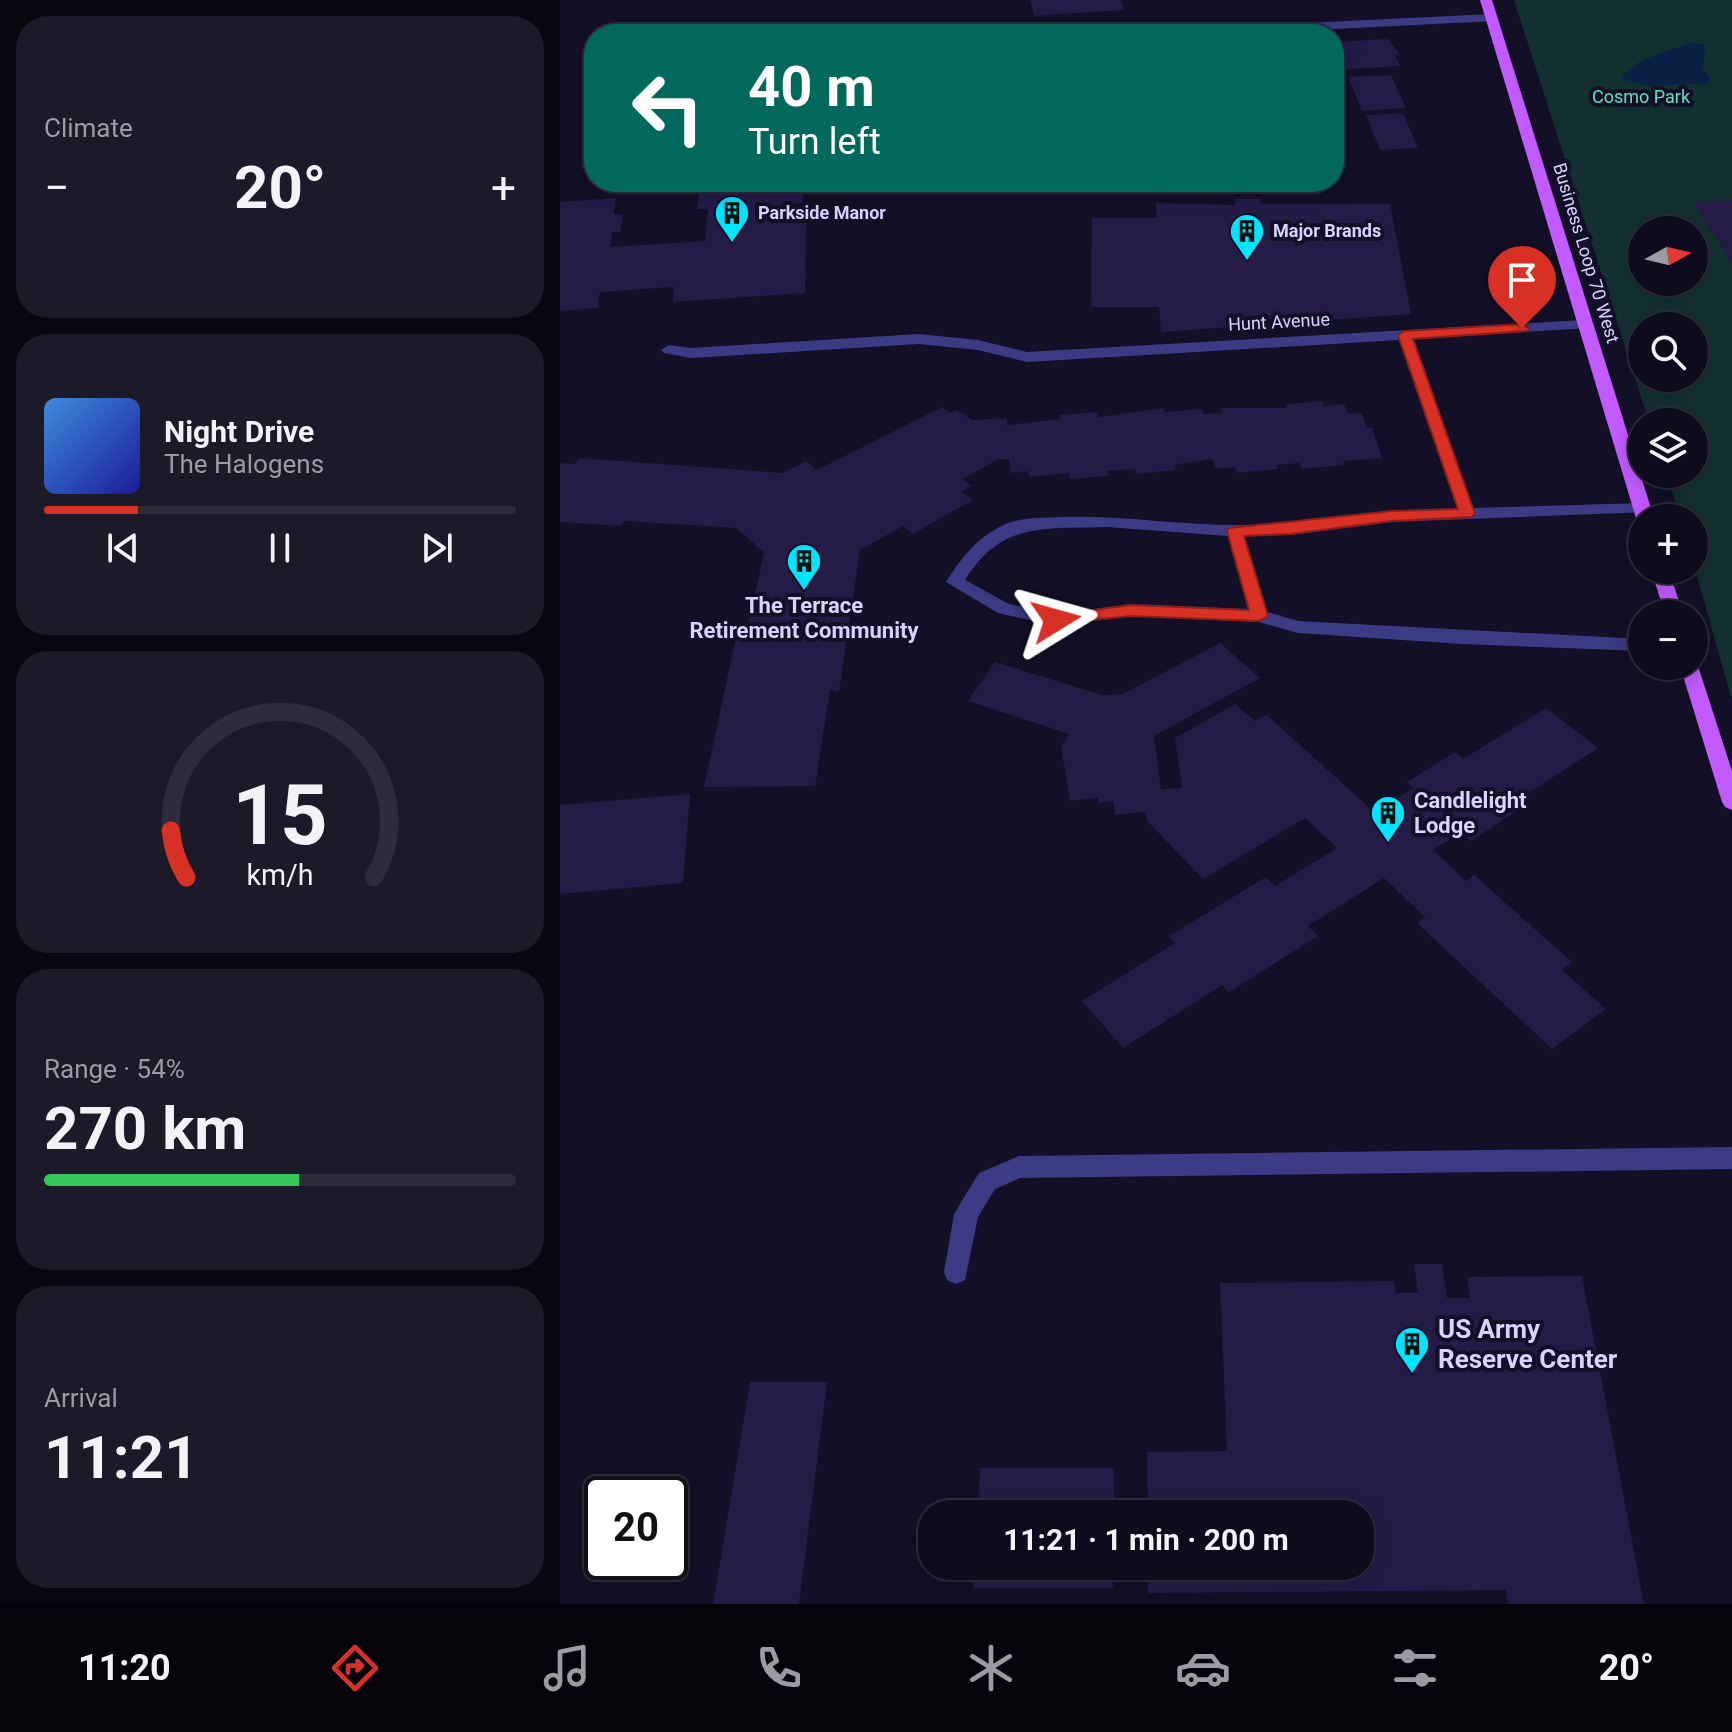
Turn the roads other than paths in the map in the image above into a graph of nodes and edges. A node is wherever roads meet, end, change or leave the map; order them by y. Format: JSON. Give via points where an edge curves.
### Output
{"nodes":[{"id":1,"x":1486,"y":0,"type":"edge"},
{"id":2,"x":1491,"y":18,"type":"junction"},
{"id":3,"x":1344,"y":25,"type":"edge"},
{"id":4,"x":1584,"y":325,"type":"junction"},
{"id":5,"x":1405,"y":335,"type":"junction"},
{"id":6,"x":669,"y":350,"type":"dead end"},
{"id":7,"x":1641,"y":504,"type":"edge"},
{"id":8,"x":1628,"y":513,"type":"edge"},
{"id":9,"x":1467,"y":514,"type":"junction"},
{"id":10,"x":1235,"y":531,"type":"junction"},
{"id":11,"x":1259,"y":616,"type":"junction"},
{"id":12,"x":1628,"y":644,"type":"edge"},
{"id":13,"x":1693,"y":680,"type":"edge"},
{"id":14,"x":1732,"y":802,"type":"edge"},
{"id":15,"x":1732,"y":1158,"type":"edge"},
{"id":16,"x":956,"y":1272,"type":"dead end"}],
"edges":[{"from":1,"to":2,"type":"main road","name":"Business Loop 70 West"},
{"from":2,"to":3,"type":"street"},
{"from":2,"to":4,"type":"main road","name":"Business Loop 70 West"},
{"from":4,"to":5,"type":"street","name":"Hunt Avenue"},
{"from":4,"to":7,"type":"main road","name":"Business Loop 70 West"},
{"from":5,"to":6,"type":"street","name":"Hunt Avenue","via":[[1027,357],[919,339]]},
{"from":5,"to":9,"type":"street"},
{"from":8,"to":9,"type":"street"},
{"from":9,"to":10,"type":"street"},
{"from":10,"to":11,"type":"street"},
{"from":10,"to":11,"type":"street","via":[[1107,521],[1030,524],[1012,528],[973,553],[955,582],[1004,609],[1056,620],[1131,610]]},
{"from":11,"to":12,"type":"street","via":[[1298,627]]},
{"from":13,"to":14,"type":"main road"},
{"from":15,"to":16,"type":"street","via":[[1019,1167],[987,1181],[966,1214]]}]}
